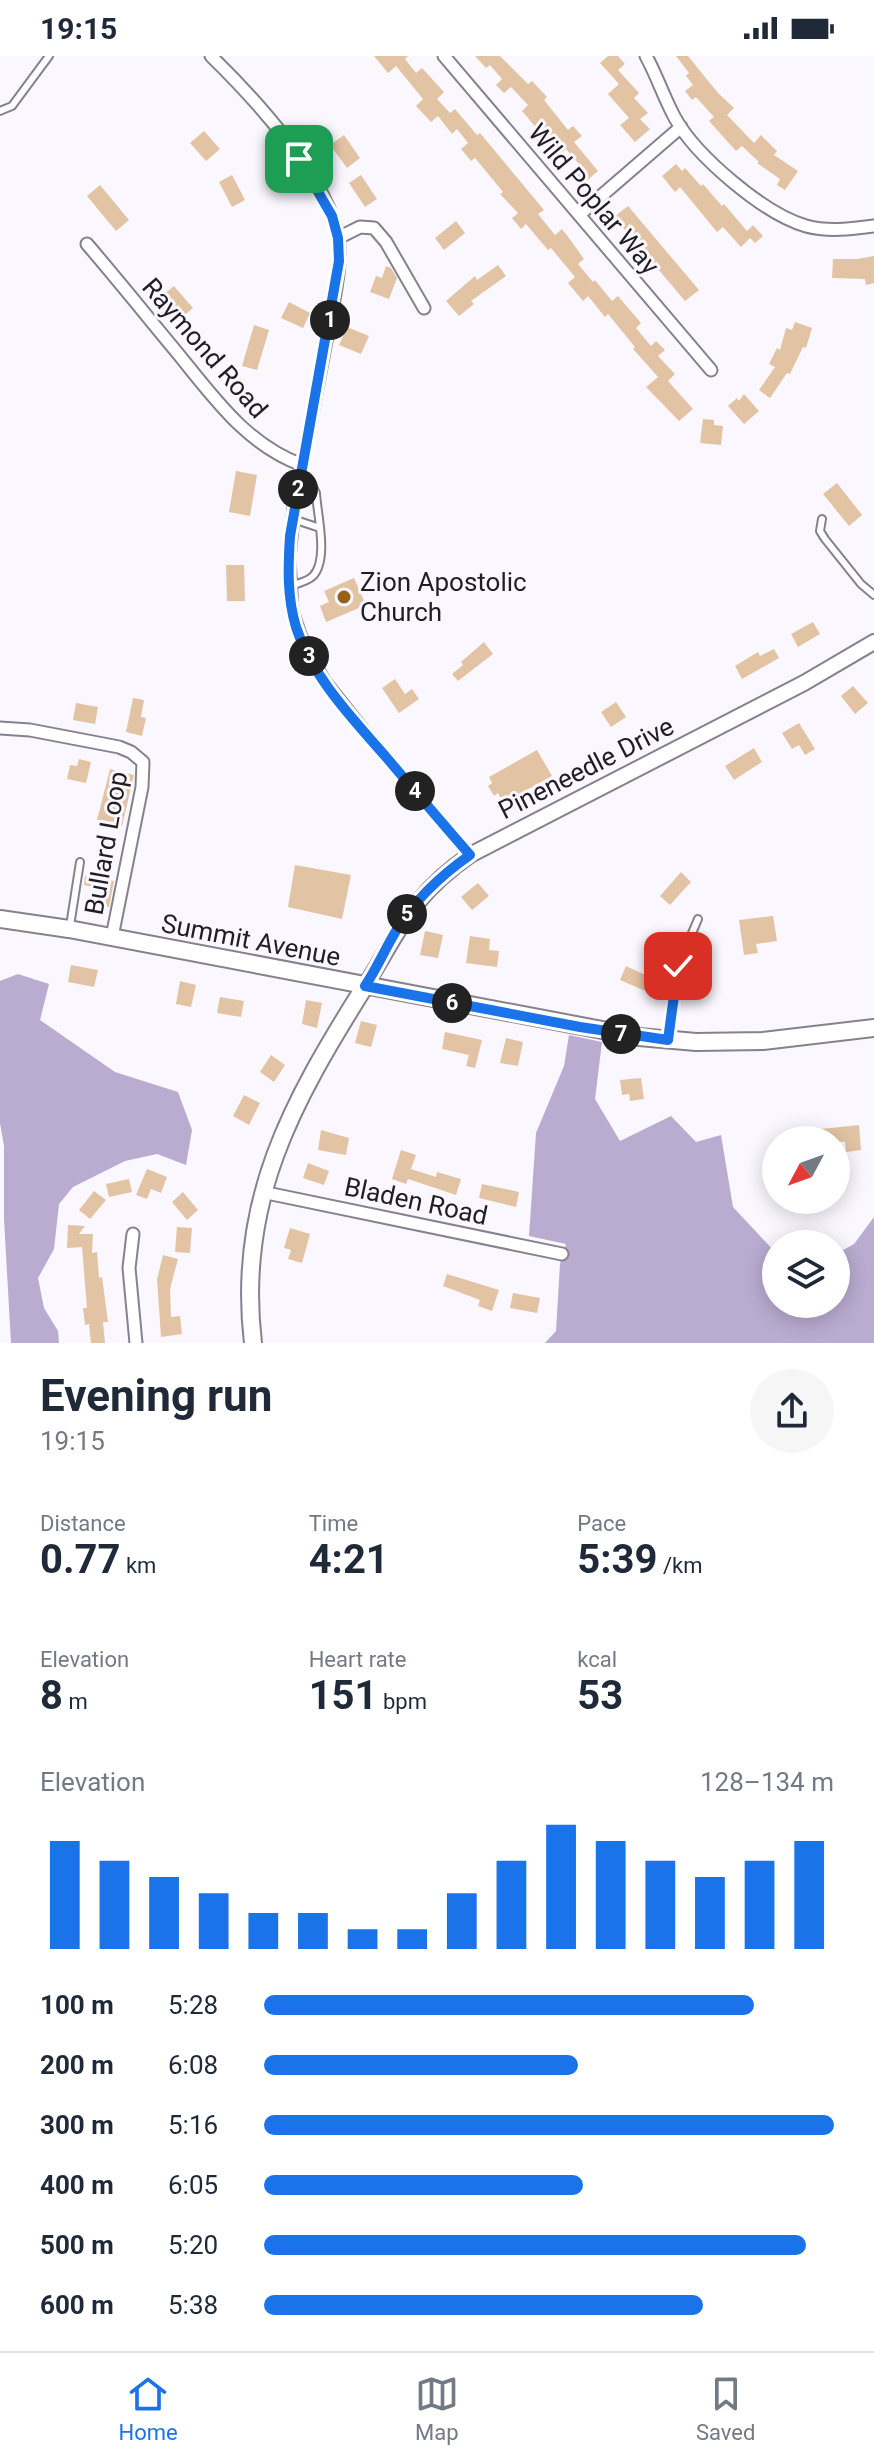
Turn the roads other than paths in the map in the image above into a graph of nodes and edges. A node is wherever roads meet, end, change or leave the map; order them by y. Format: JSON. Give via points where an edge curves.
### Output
{"nodes":[{"id":1,"x":49,"y":56,"type":"edge"},
{"id":2,"x":211,"y":56,"type":"edge"},
{"id":3,"x":444,"y":56,"type":"edge"},
{"id":4,"x":646,"y":56,"type":"edge"},
{"id":5,"x":0,"y":111,"type":"edge"},
{"id":6,"x":681,"y":127,"type":"junction"},
{"id":7,"x":579,"y":215,"type":"junction"},
{"id":8,"x":874,"y":226,"type":"edge"},
{"id":9,"x":338,"y":238,"type":"junction"},
{"id":10,"x":87,"y":244,"type":"dead end"},
{"id":11,"x":424,"y":308,"type":"dead end"},
{"id":12,"x":711,"y":370,"type":"dead end"},
{"id":13,"x":301,"y":472,"type":"junction"},
{"id":14,"x":293,"y":519,"type":"junction"},
{"id":15,"x":822,"y":519,"type":"dead end"},
{"id":16,"x":320,"y":528,"type":"junction"},
{"id":17,"x":289,"y":586,"type":"junction"},
{"id":18,"x":874,"y":595,"type":"edge"},
{"id":19,"x":874,"y":642,"type":"edge"},
{"id":20,"x":0,"y":728,"type":"edge"},
{"id":21,"x":470,"y":855,"type":"junction"},
{"id":22,"x":80,"y":862,"type":"dead end"},
{"id":23,"x":0,"y":919,"type":"edge"},
{"id":24,"x":698,"y":919,"type":"dead end"},
{"id":25,"x":69,"y":929,"type":"junction"},
{"id":26,"x":112,"y":937,"type":"junction"},
{"id":27,"x":365,"y":986,"type":"junction"},
{"id":28,"x":874,"y":1028,"type":"edge"},
{"id":29,"x":668,"y":1040,"type":"junction"},
{"id":30,"x":262,"y":1192,"type":"junction"},
{"id":31,"x":133,"y":1234,"type":"dead end"},
{"id":32,"x":562,"y":1254,"type":"dead end"},
{"id":33,"x":136,"y":1343,"type":"edge"},
{"id":34,"x":253,"y":1343,"type":"edge"}],
"edges":[{"from":1,"to":5,"type":"lane","via":[[12,106]]},
{"from":2,"to":9,"type":"street","via":[[299,159],[327,204]]},
{"from":3,"to":7,"type":"street","name":"Wild Poplar Way"},
{"from":4,"to":6,"type":"street"},
{"from":6,"to":7,"type":"street"},
{"from":6,"to":8,"type":"street","via":[[730,179],[774,213],[808,227]]},
{"from":7,"to":12,"type":"street","name":"Wild Poplar Way"},
{"from":9,"to":11,"type":"street","via":[[360,227],[374,228]]},
{"from":9,"to":13,"type":"street","via":[[337,284]]},
{"from":10,"to":13,"type":"street","name":"Raymond Road","via":[[230,416]]},
{"from":13,"to":14,"type":"street"},
{"from":13,"to":16,"type":"lane","via":[[316,493]]},
{"from":14,"to":16,"type":"lane"},
{"from":14,"to":17,"type":"street"},
{"from":15,"to":18,"type":"lane","via":[[825,539]]},
{"from":16,"to":17,"type":"lane","via":[[313,576]]},
{"from":17,"to":21,"type":"street","via":[[297,630],[325,682]]},
{"from":19,"to":21,"type":"street","name":"Pineneedle Drive"},
{"from":20,"to":26,"type":"street","name":"Bullard Loop","via":[[119,747],[143,762]]},
{"from":21,"to":27,"type":"street","name":"Pineneedle Drive","via":[[417,901]]},
{"from":22,"to":25,"type":"lane"},
{"from":23,"to":25,"type":"main road","name":"Summit Avenue"},
{"from":24,"to":29,"type":"lane","via":[[678,966]]},
{"from":25,"to":26,"type":"main road","name":"Summit Avenue"},
{"from":26,"to":27,"type":"main road","name":"Summit Avenue"},
{"from":27,"to":29,"type":"main road","name":"Summit Avenue"},
{"from":27,"to":30,"type":"main road","via":[[289,1122]]},
{"from":28,"to":29,"type":"main road","name":"Summit Avenue","via":[[763,1041]]},
{"from":30,"to":32,"type":"street","name":"Bladen Road"},
{"from":30,"to":34,"type":"main road","via":[[250,1255]]},
{"from":31,"to":33,"type":"street","via":[[129,1268]]}]}
